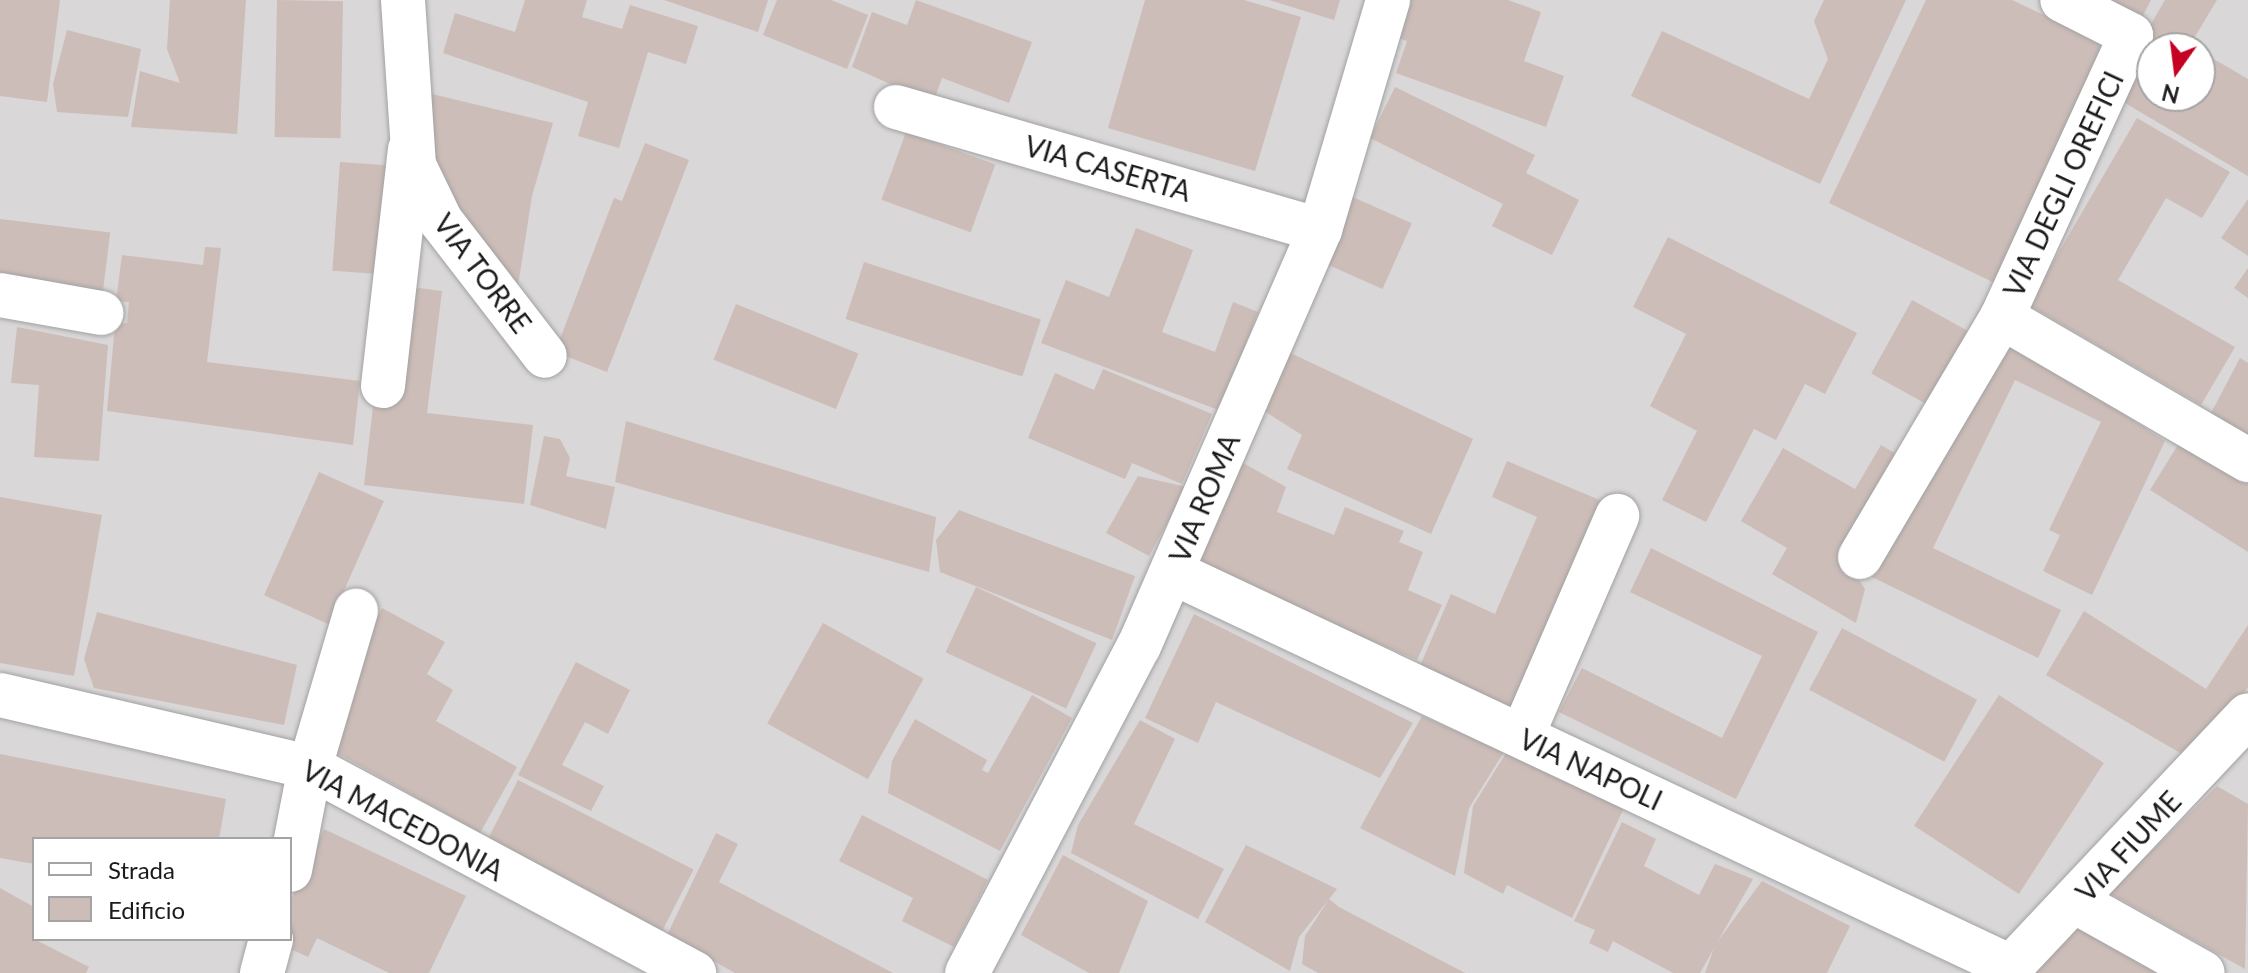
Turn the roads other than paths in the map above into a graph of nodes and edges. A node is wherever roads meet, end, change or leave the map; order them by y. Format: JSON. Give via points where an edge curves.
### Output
{"nodes":[{"id":1,"x":403,"y":0,"type":"edge"},
{"id":2,"x":1388,"y":0,"type":"edge"},
{"id":3,"x":2062,"y":0,"type":"edge"},
{"id":4,"x":896,"y":107,"type":"dead end"},
{"id":5,"x":411,"y":143,"type":"junction"},
{"id":6,"x":1320,"y":230,"type":"junction"},
{"id":7,"x":0,"y":295,"type":"edge"},
{"id":8,"x":101,"y":313,"type":"dead end"},
{"id":9,"x":2002,"y":317,"type":"junction"},
{"id":10,"x":545,"y":356,"type":"dead end"},
{"id":11,"x":383,"y":386,"type":"dead end"},
{"id":12,"x":2248,"y":460,"type":"edge"},
{"id":13,"x":1617,"y":516,"type":"dead end"},
{"id":14,"x":1860,"y":557,"type":"dead end"},
{"id":15,"x":1172,"y":572,"type":"junction"},
{"id":16,"x":356,"y":611,"type":"dead end"},
{"id":17,"x":0,"y":695,"type":"edge"},
{"id":18,"x":2248,"y":715,"type":"edge"},
{"id":19,"x":1522,"y":736,"type":"junction"},
{"id":20,"x":310,"y":767,"type":"junction"},
{"id":21,"x":292,"y":860,"type":"edge"},
{"id":22,"x":2076,"y":902,"type":"junction"},
{"id":23,"x":270,"y":941,"type":"edge"},
{"id":24,"x":2008,"y":970,"type":"edge"},
{"id":25,"x":262,"y":973,"type":"edge"},
{"id":26,"x":694,"y":973,"type":"edge"},
{"id":27,"x":967,"y":973,"type":"edge"},
{"id":28,"x":2203,"y":973,"type":"edge"}],
"edges":[{"from":1,"to":5,"type":"street","name":"VIA TORRE"},
{"from":2,"to":6,"type":"street","name":"VIA ROMA"},
{"from":3,"to":9,"type":"street","name":"VIA DEGLI OREFICI","via":[[2131,35]]},
{"from":4,"to":6,"type":"street","name":"VIA CASERTA"},
{"from":5,"to":10,"type":"street","name":"VIA TORRE","via":[[441,221]]},
{"from":5,"to":11,"type":"street","name":"VIA TORRE"},
{"from":6,"to":15,"type":"street","name":"VIA ROMA"},
{"from":7,"to":8,"type":"street"},
{"from":9,"to":12,"type":"street","name":"VIA DEGLI OREFICI"},
{"from":9,"to":14,"type":"street","name":"VIA DEGLI OREFICI"},
{"from":13,"to":19,"type":"street"},
{"from":15,"to":19,"type":"street","name":"VIA NAPOLI"},
{"from":15,"to":27,"type":"street","name":"VIA ROMA"},
{"from":16,"to":20,"type":"street"},
{"from":17,"to":20,"type":"street","name":"VIA MACEDONIA"},
{"from":18,"to":22,"type":"street","name":"VIA FIUME"},
{"from":19,"to":24,"type":"street","name":"VIA NAPOLI"},
{"from":20,"to":21,"type":"street"},
{"from":20,"to":26,"type":"street","name":"VIA MACEDONIA"},
{"from":22,"to":24,"type":"street","name":"VIA FIUME"},
{"from":22,"to":28,"type":"street"},
{"from":23,"to":25,"type":"street"}]}
